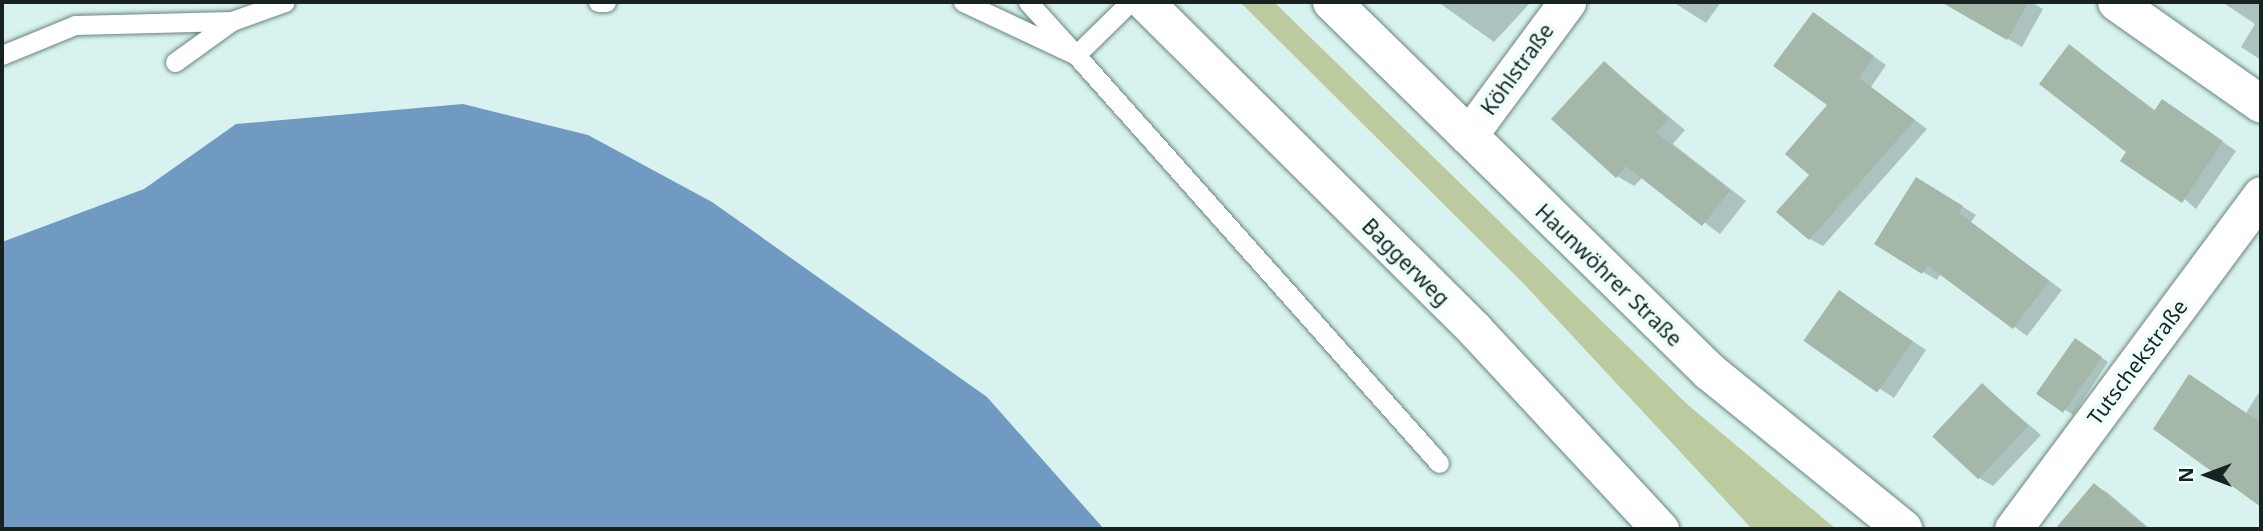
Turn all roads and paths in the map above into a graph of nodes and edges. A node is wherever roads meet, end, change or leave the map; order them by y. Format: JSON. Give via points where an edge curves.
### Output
{"nodes":[{"id":1,"x":285,"y":2,"type":"edge"},
{"id":2,"x":598,"y":2,"type":"edge"},
{"id":3,"x":606,"y":2,"type":"edge"},
{"id":4,"x":964,"y":2,"type":"edge"},
{"id":5,"x":1028,"y":2,"type":"edge"},
{"id":6,"x":1130,"y":2,"type":"edge"},
{"id":7,"x":1145,"y":2,"type":"edge"},
{"id":8,"x":1332,"y":2,"type":"edge"},
{"id":9,"x":1566,"y":2,"type":"edge"},
{"id":10,"x":2116,"y":2,"type":"edge"},
{"id":11,"x":232,"y":22,"type":"junction"},
{"id":12,"x":2,"y":55,"type":"edge"},
{"id":13,"x":1076,"y":55,"type":"junction"},
{"id":14,"x":175,"y":62,"type":"dead end"},
{"id":15,"x":2261,"y":104,"type":"edge"},
{"id":16,"x":1468,"y":136,"type":"junction"},
{"id":17,"x":2261,"y":195,"type":"edge"},
{"id":18,"x":1439,"y":463,"type":"dead end"},
{"id":19,"x":1660,"y":529,"type":"edge"},
{"id":20,"x":1903,"y":529,"type":"edge"},
{"id":21,"x":2013,"y":529,"type":"edge"}],
"edges":[{"from":1,"to":11,"type":"lane"},
{"from":2,"to":3,"type":"lane"},
{"from":4,"to":13,"type":"lane"},
{"from":5,"to":13,"type":"lane"},
{"from":6,"to":13,"type":"lane"},
{"from":7,"to":19,"type":"street","name":"Baggerweg","via":[[1475,330]]},
{"from":8,"to":16,"type":"street","name":"Haunwöhrer Straße"},
{"from":9,"to":16,"type":"street","name":"Köhlstraße"},
{"from":10,"to":15,"type":"street"},
{"from":11,"to":12,"type":"lane","via":[[75,25]]},
{"from":11,"to":14,"type":"lane"},
{"from":13,"to":18,"type":"lane"},
{"from":16,"to":20,"type":"street","name":"Haunwöhrer Straße","via":[[1710,372]]},
{"from":17,"to":21,"type":"street","name":"Tutschekstraße"}]}
